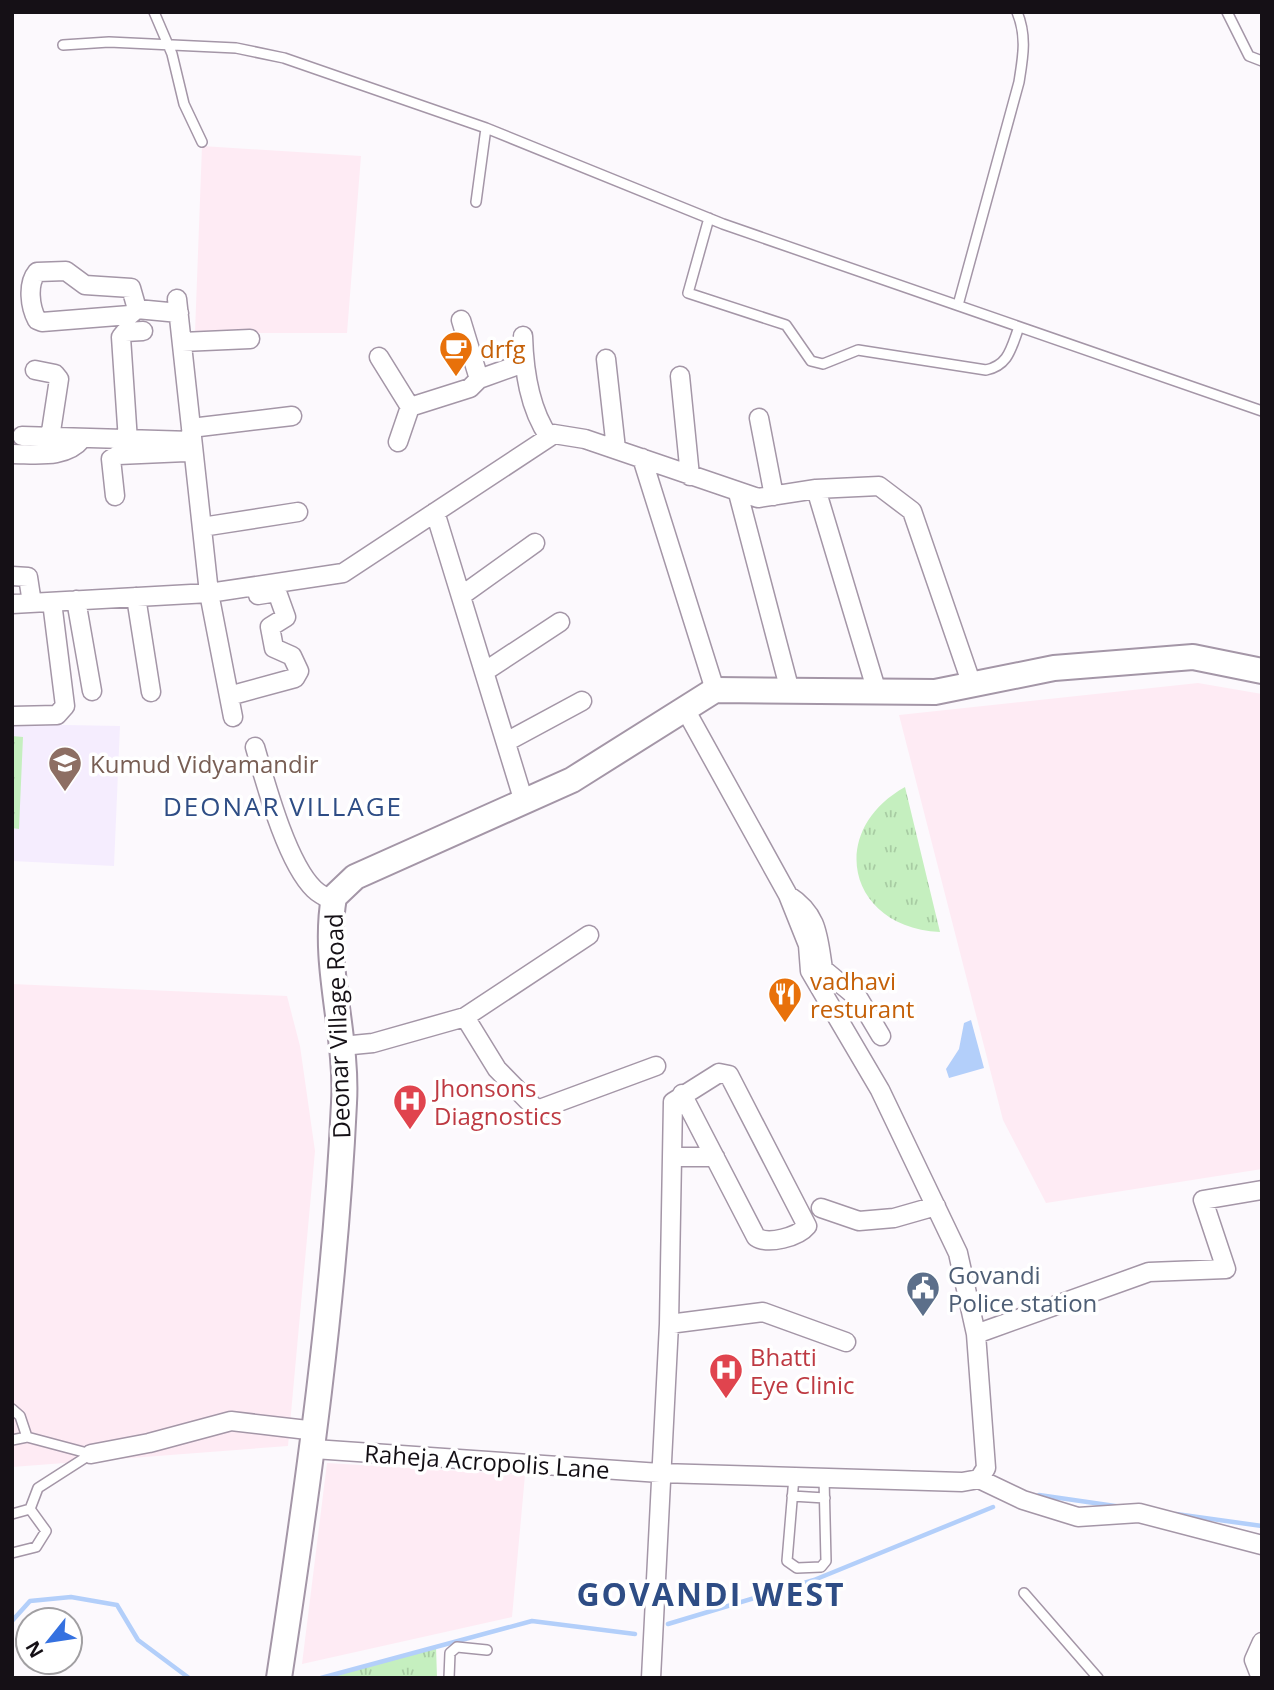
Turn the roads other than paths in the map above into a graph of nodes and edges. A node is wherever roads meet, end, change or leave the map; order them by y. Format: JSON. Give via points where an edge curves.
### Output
{"nodes":[{"id":1,"x":154,"y":12,"type":"edge"},
{"id":2,"x":1017,"y":12,"type":"edge"},
{"id":3,"x":1227,"y":12,"type":"edge"},
{"id":4,"x":64,"y":44,"type":"dead end"},
{"id":5,"x":167,"y":44,"type":"junction"},
{"id":6,"x":1262,"y":61,"type":"edge"},
{"id":7,"x":486,"y":128,"type":"junction"},
{"id":8,"x":202,"y":142,"type":"dead end"},
{"id":9,"x":476,"y":202,"type":"dead end"},
{"id":10,"x":709,"y":218,"type":"junction"},
{"id":11,"x":958,"y":305,"type":"junction"},
{"id":12,"x":137,"y":309,"type":"junction"},
{"id":13,"x":461,"y":320,"type":"dead end"},
{"id":14,"x":1019,"y":327,"type":"junction"},
{"id":15,"x":143,"y":331,"type":"dead end"},
{"id":16,"x":523,"y":336,"type":"dead end"},
{"id":17,"x":250,"y":339,"type":"dead end"},
{"id":18,"x":182,"y":342,"type":"junction"},
{"id":19,"x":379,"y":357,"type":"dead end"},
{"id":20,"x":606,"y":359,"type":"dead end"},
{"id":21,"x":524,"y":363,"type":"junction"},
{"id":22,"x":35,"y":370,"type":"dead end"},
{"id":23,"x":680,"y":376,"type":"dead end"},
{"id":24,"x":479,"y":379,"type":"junction"},
{"id":25,"x":410,"y":407,"type":"junction"},
{"id":26,"x":1262,"y":411,"type":"edge"},
{"id":27,"x":292,"y":416,"type":"dead end"},
{"id":28,"x":759,"y":418,"type":"dead end"},
{"id":29,"x":22,"y":436,"type":"dead end"},
{"id":30,"x":549,"y":437,"type":"junction"},
{"id":31,"x":50,"y":438,"type":"junction"},
{"id":32,"x":82,"y":439,"type":"junction"},
{"id":33,"x":192,"y":440,"type":"junction"},
{"id":34,"x":128,"y":441,"type":"junction"},
{"id":35,"x":398,"y":442,"type":"dead end"},
{"id":36,"x":616,"y":449,"type":"junction"},
{"id":37,"x":12,"y":454,"type":"edge"},
{"id":38,"x":642,"y":458,"type":"junction"},
{"id":39,"x":690,"y":476,"type":"junction"},
{"id":40,"x":816,"y":489,"type":"junction"},
{"id":41,"x":738,"y":493,"type":"junction"},
{"id":42,"x":115,"y":496,"type":"dead end"},
{"id":43,"x":774,"y":496,"type":"junction"},
{"id":44,"x":298,"y":512,"type":"dead end"},
{"id":45,"x":435,"y":512,"type":"junction"},
{"id":46,"x":202,"y":527,"type":"junction"},
{"id":47,"x":535,"y":543,"type":"dead end"},
{"id":48,"x":12,"y":576,"type":"edge"},
{"id":49,"x":209,"y":593,"type":"junction"},
{"id":50,"x":461,"y":596,"type":"junction"},
{"id":51,"x":135,"y":597,"type":"junction"},
{"id":52,"x":235,"y":599,"type":"dead end"},
{"id":53,"x":76,"y":600,"type":"junction"},
{"id":54,"x":32,"y":603,"type":"junction"},
{"id":55,"x":12,"y":604,"type":"edge"},
{"id":56,"x":53,"y":606,"type":"junction"},
{"id":57,"x":12,"y":613,"type":"edge"},
{"id":58,"x":560,"y":622,"type":"dead end"},
{"id":59,"x":1262,"y":671,"type":"edge"},
{"id":60,"x":484,"y":672,"type":"junction"},
{"id":61,"x":972,"y":685,"type":"junction"},
{"id":62,"x":715,"y":690,"type":"junction"},
{"id":63,"x":92,"y":691,"type":"dead end"},
{"id":64,"x":790,"y":691,"type":"junction"},
{"id":65,"x":151,"y":692,"type":"dead end"},
{"id":66,"x":877,"y":692,"type":"junction"},
{"id":67,"x":229,"y":696,"type":"junction"},
{"id":68,"x":582,"y":701,"type":"dead end"},
{"id":69,"x":685,"y":709,"type":"junction"},
{"id":70,"x":12,"y":716,"type":"edge"},
{"id":71,"x":233,"y":717,"type":"dead end"},
{"id":72,"x":506,"y":742,"type":"junction"},
{"id":73,"x":255,"y":747,"type":"dead end"},
{"id":74,"x":524,"y":802,"type":"junction"},
{"id":75,"x":788,"y":895,"type":"junction"},
{"id":76,"x":333,"y":901,"type":"junction"},
{"id":77,"x":589,"y":934,"type":"dead end"},
{"id":78,"x":465,"y":1017,"type":"junction"},
{"id":79,"x":881,"y":1036,"type":"dead end"},
{"id":80,"x":342,"y":1046,"type":"junction"},
{"id":81,"x":656,"y":1066,"type":"dead end"},
{"id":82,"x":682,"y":1094,"type":"junction"},
{"id":83,"x":672,"y":1157,"type":"junction"},
{"id":84,"x":715,"y":1157,"type":"junction"},
{"id":85,"x":1262,"y":1190,"type":"edge"},
{"id":86,"x":936,"y":1206,"type":"junction"},
{"id":87,"x":821,"y":1208,"type":"dead end"},
{"id":88,"x":669,"y":1324,"type":"junction"},
{"id":89,"x":976,"y":1334,"type":"junction"},
{"id":90,"x":846,"y":1342,"type":"dead end"},
{"id":91,"x":12,"y":1409,"type":"edge"},
{"id":92,"x":27,"y":1437,"type":"junction"},
{"id":93,"x":12,"y":1440,"type":"edge"},
{"id":94,"x":315,"y":1440,"type":"junction"},
{"id":95,"x":91,"y":1454,"type":"junction"},
{"id":96,"x":660,"y":1474,"type":"junction"},
{"id":97,"x":794,"y":1477,"type":"junction"},
{"id":98,"x":824,"y":1478,"type":"junction"},
{"id":99,"x":979,"y":1479,"type":"junction"},
{"id":100,"x":792,"y":1496,"type":"junction"},
{"id":101,"x":825,"y":1499,"type":"junction"},
{"id":102,"x":30,"y":1509,"type":"junction"},
{"id":103,"x":12,"y":1514,"type":"edge"},
{"id":104,"x":1262,"y":1545,"type":"edge"},
{"id":105,"x":12,"y":1553,"type":"edge"},
{"id":106,"x":1024,"y":1593,"type":"dead end"},
{"id":107,"x":1262,"y":1642,"type":"edge"},
{"id":108,"x":487,"y":1650,"type":"dead end"},
{"id":109,"x":279,"y":1678,"type":"edge"},
{"id":110,"x":449,"y":1678,"type":"edge"},
{"id":111,"x":651,"y":1678,"type":"edge"},
{"id":112,"x":1098,"y":1678,"type":"edge"},
{"id":113,"x":1261,"y":1678,"type":"edge"}],
"edges":[{"from":1,"to":5,"type":"lane"},
{"from":2,"to":11,"type":"lane","via":[[1025,50],[1019,82]]},
{"from":3,"to":6,"type":"lane","via":[[1249,56]]},
{"from":4,"to":5,"type":"lane"},
{"from":5,"to":7,"type":"lane","via":[[236,48],[284,58]]},
{"from":5,"to":8,"type":"lane","via":[[184,104]]},
{"from":7,"to":9,"type":"lane"},
{"from":7,"to":10,"type":"lane"},
{"from":10,"to":11,"type":"lane"},
{"from":10,"to":14,"type":"lane","via":[[688,293],[786,325],[811,360],[822,364],[858,351],[986,370],[1000,367],[1008,357]]},
{"from":11,"to":14,"type":"lane"},
{"from":12,"to":12,"type":"street","via":[[130,315],[37,320],[30,296],[33,275],[66,271],[85,285],[131,288]]},
{"from":12,"to":18,"type":"street","via":[[178,306]]},
{"from":13,"to":24,"type":"street"},
{"from":14,"to":26,"type":"lane"},
{"from":15,"to":34,"type":"street","via":[[125,332],[121,337]]},
{"from":16,"to":21,"type":"street"},
{"from":17,"to":18,"type":"street"},
{"from":18,"to":33,"type":"street"},
{"from":19,"to":25,"type":"street"},
{"from":20,"to":36,"type":"street"},
{"from":21,"to":24,"type":"street"},
{"from":21,"to":30,"type":"street","via":[[535,416]]},
{"from":22,"to":31,"type":"street","via":[[59,379]]},
{"from":23,"to":39,"type":"street"},
{"from":24,"to":25,"type":"street","via":[[470,388]]},
{"from":25,"to":35,"type":"street"},
{"from":27,"to":33,"type":"street"},
{"from":28,"to":43,"type":"street"},
{"from":29,"to":31,"type":"street"},
{"from":30,"to":36,"type":"street","via":[[585,439]]},
{"from":30,"to":45,"type":"street"},
{"from":31,"to":32,"type":"street"},
{"from":32,"to":34,"type":"street"},
{"from":32,"to":37,"type":"street","via":[[74,449],[56,453]]},
{"from":33,"to":34,"type":"street"},
{"from":33,"to":42,"type":"street","via":[[111,459]]},
{"from":33,"to":46,"type":"street"},
{"from":36,"to":38,"type":"street"},
{"from":38,"to":39,"type":"street"},
{"from":38,"to":62,"type":"street"},
{"from":39,"to":41,"type":"street"},
{"from":40,"to":43,"type":"street"},
{"from":40,"to":61,"type":"street","via":[[879,486],[912,511]]},
{"from":40,"to":66,"type":"street"},
{"from":41,"to":43,"type":"street"},
{"from":41,"to":64,"type":"street"},
{"from":44,"to":46,"type":"street"},
{"from":45,"to":49,"type":"street","via":[[343,573]]},
{"from":45,"to":50,"type":"street"},
{"from":46,"to":49,"type":"street"},
{"from":47,"to":50,"type":"street"},
{"from":48,"to":54,"type":"street","via":[[27,576]]},
{"from":49,"to":51,"type":"street"},
{"from":49,"to":67,"type":"street"},
{"from":50,"to":60,"type":"street"},
{"from":51,"to":53,"type":"street"},
{"from":51,"to":65,"type":"street"},
{"from":52,"to":67,"type":"street","via":[[277,592],[286,617],[269,631],[274,648],[292,656],[299,671],[296,678]]},
{"from":53,"to":56,"type":"street"},
{"from":53,"to":63,"type":"street"},
{"from":54,"to":55,"type":"street"},
{"from":54,"to":56,"type":"street"},
{"from":56,"to":57,"type":"street"},
{"from":56,"to":70,"type":"street","via":[[65,706],[57,716]]},
{"from":58,"to":60,"type":"street"},
{"from":59,"to":61,"type":"main road","via":[[1193,657],[1054,668]]},
{"from":60,"to":72,"type":"street"},
{"from":61,"to":66,"type":"main road","via":[[935,692]]},
{"from":62,"to":64,"type":"main road"},
{"from":62,"to":69,"type":"main road","name":"Deonar Village Road"},
{"from":64,"to":66,"type":"main road"},
{"from":67,"to":71,"type":"street"},
{"from":68,"to":72,"type":"street"},
{"from":69,"to":74,"type":"main road","name":"Deonar Village Road","via":[[572,780]]},
{"from":69,"to":75,"type":"street"},
{"from":72,"to":74,"type":"street"},
{"from":73,"to":76,"type":"street","via":[[298,864],[314,889]]},
{"from":74,"to":76,"type":"main road","name":"Deonar Village Road","via":[[355,877]]},
{"from":75,"to":79,"type":"street","via":[[805,905],[811,916],[823,968],[859,999]]},
{"from":75,"to":86,"type":"street","via":[[808,944],[810,971],[880,1090]]},
{"from":76,"to":80,"type":"main road","name":"Deonar Village Road","via":[[330,948]]},
{"from":77,"to":78,"type":"street"},
{"from":78,"to":80,"type":"street","via":[[373,1043]]},
{"from":78,"to":81,"type":"street","via":[[497,1069],[537,1110]]},
{"from":80,"to":94,"type":"main road","name":"Deonar Village Road","via":[[344,1100]]},
{"from":82,"to":83,"type":"street","via":[[673,1102]]},
{"from":82,"to":84,"type":"street"},
{"from":82,"to":84,"type":"street","via":[[719,1073],[729,1075],[807,1226],[768,1241],[756,1237]]},
{"from":83,"to":84,"type":"street"},
{"from":83,"to":88,"type":"street"},
{"from":85,"to":89,"type":"street","via":[[1203,1200],[1226,1269],[1149,1272]]},
{"from":86,"to":87,"type":"street","via":[[859,1221]]},
{"from":86,"to":89,"type":"street","via":[[958,1253]]},
{"from":88,"to":90,"type":"street","via":[[763,1312]]},
{"from":88,"to":96,"type":"street"},
{"from":89,"to":99,"type":"street","via":[[986,1468]]},
{"from":91,"to":92,"type":"lane","via":[[20,1416]]},
{"from":92,"to":93,"type":"lane"},
{"from":92,"to":95,"type":"lane"},
{"from":94,"to":95,"type":"street","name":"Raheja Acropolis Lane","via":[[231,1421]]},
{"from":94,"to":96,"type":"street","name":"Raheja Acropolis Lane"},
{"from":94,"to":109,"type":"main road","name":"Deonar Village Road"},
{"from":95,"to":102,"type":"lane","via":[[38,1488]]},
{"from":96,"to":97,"type":"street","name":"Raheja Acropolis Lane"},
{"from":96,"to":111,"type":"street"},
{"from":97,"to":98,"type":"street","name":"Raheja Acropolis Lane"},
{"from":97,"to":100,"type":"lane"},
{"from":98,"to":99,"type":"street","name":"Raheja Acropolis Lane"},
{"from":98,"to":101,"type":"lane"},
{"from":99,"to":104,"type":"street","via":[[1023,1500],[1078,1517],[1139,1513]]},
{"from":100,"to":101,"type":"lane"},
{"from":100,"to":101,"type":"lane","via":[[787,1561],[797,1568],[821,1567],[826,1561]]},
{"from":102,"to":103,"type":"lane"},
{"from":102,"to":105,"type":"lane","via":[[46,1531],[36,1547]]},
{"from":106,"to":112,"type":"lane"},
{"from":107,"to":113,"type":"street","via":[[1254,1660]]},
{"from":108,"to":110,"type":"lane","via":[[457,1647],[450,1653]]}]}
